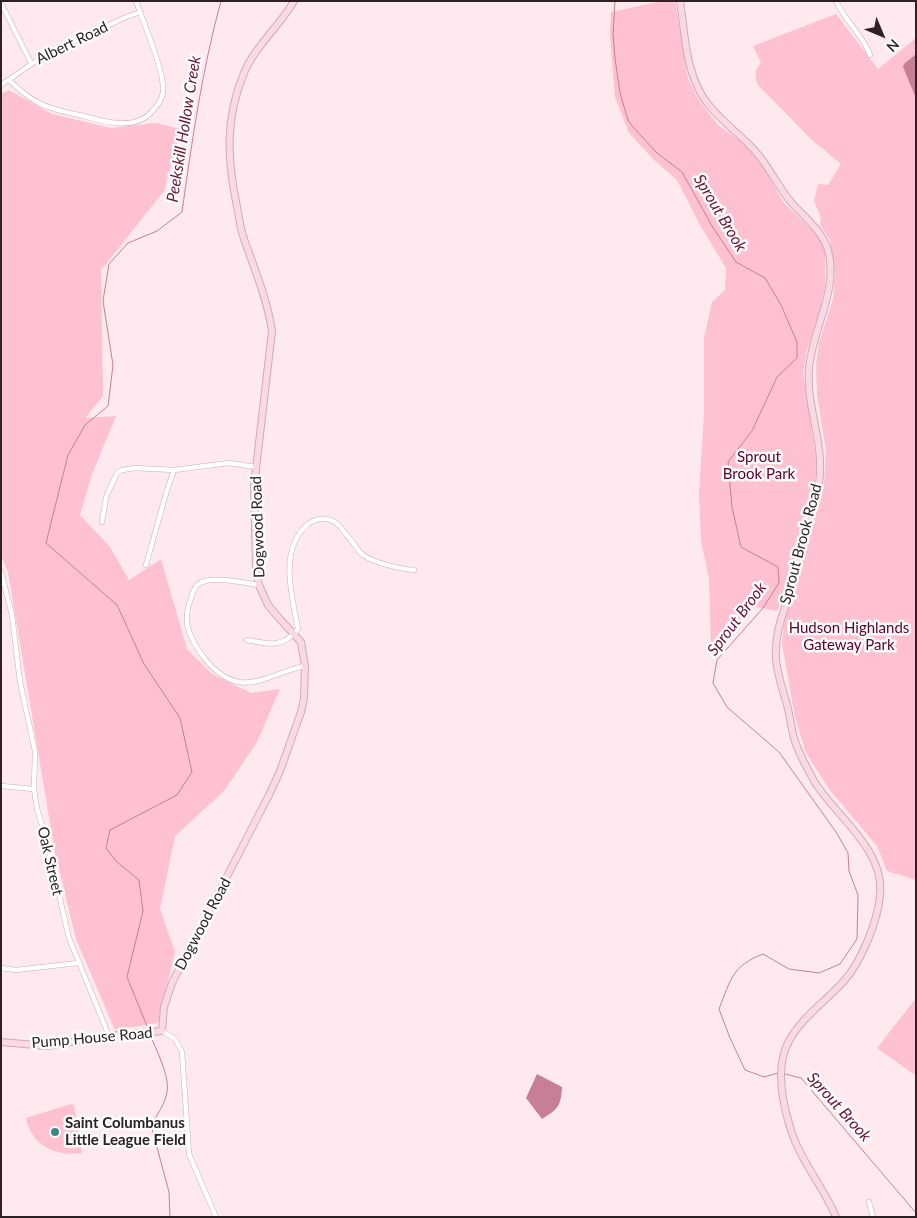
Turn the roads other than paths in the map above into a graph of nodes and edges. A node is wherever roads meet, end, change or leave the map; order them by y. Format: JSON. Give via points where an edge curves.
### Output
{"nodes":[{"id":1,"x":136,"y":1,"type":"edge"},
{"id":2,"x":294,"y":1,"type":"edge"},
{"id":3,"x":680,"y":1,"type":"edge"},
{"id":4,"x":836,"y":1,"type":"edge"},
{"id":5,"x":2,"y":2,"type":"edge"},
{"id":6,"x":140,"y":12,"type":"junction"},
{"id":7,"x":870,"y":55,"type":"dead end"},
{"id":8,"x":31,"y":63,"type":"junction"},
{"id":9,"x":9,"y":80,"type":"junction"},
{"id":10,"x":1,"y":85,"type":"edge"},
{"id":11,"x":256,"y":467,"type":"junction"},
{"id":12,"x":174,"y":470,"type":"junction"},
{"id":13,"x":102,"y":522,"type":"dead end"},
{"id":14,"x":146,"y":565,"type":"dead end"},
{"id":15,"x":414,"y":570,"type":"dead end"},
{"id":16,"x":1,"y":572,"type":"edge"},
{"id":17,"x":259,"y":585,"type":"junction"},
{"id":18,"x":294,"y":634,"type":"junction"},
{"id":19,"x":247,"y":640,"type":"dead end"},
{"id":20,"x":305,"y":666,"type":"junction"},
{"id":21,"x":1,"y":786,"type":"edge"},
{"id":22,"x":34,"y":789,"type":"junction"},
{"id":23,"x":78,"y":963,"type":"junction"},
{"id":24,"x":1,"y":968,"type":"edge"},
{"id":25,"x":162,"y":1031,"type":"junction"},
{"id":26,"x":109,"y":1036,"type":"junction"},
{"id":27,"x":1,"y":1042,"type":"edge"},
{"id":28,"x":869,"y":1202,"type":"dead end"},
{"id":29,"x":216,"y":1217,"type":"edge"},
{"id":30,"x":836,"y":1217,"type":"edge"},
{"id":31,"x":873,"y":1217,"type":"edge"}],
"edges":[{"from":1,"to":6,"type":"street"},
{"from":2,"to":11,"type":"street","name":"Dogwood Road","via":[[250,60],[230,121],[233,187],[242,234],[269,312],[272,331]]},
{"from":3,"to":30,"type":"street","name":"Sprout Brook Road","via":[[692,71],[705,101],[754,149],[788,198],[817,229],[827,248],[830,267],[828,293],[809,369],[821,460],[820,478],[779,627],[776,662],[801,758],[832,806],[871,854],[880,873],[880,897],[874,923],[854,969],[788,1042],[781,1073],[786,1110],[796,1144]]},
{"from":4,"to":7,"type":"street"},
{"from":5,"to":8,"type":"street"},
{"from":6,"to":8,"type":"street","name":"Albert Road"},
{"from":6,"to":9,"type":"street","via":[[156,57],[163,92],[156,107],[142,120],[108,122],[56,110],[40,104]]},
{"from":8,"to":9,"type":"street","name":"Albert Road"},
{"from":9,"to":10,"type":"street","name":"Albert Road"},
{"from":11,"to":12,"type":"street","via":[[229,463]]},
{"from":11,"to":17,"type":"street","name":"Dogwood Road","via":[[256,571]]},
{"from":12,"to":13,"type":"street","via":[[135,468],[117,473],[106,497]]},
{"from":12,"to":14,"type":"street"},
{"from":15,"to":18,"type":"street","via":[[400,569],[369,558],[335,522],[318,518],[303,530],[293,547],[291,588],[298,629]]},
{"from":16,"to":22,"type":"street","name":"Oak Street","via":[[35,751]]},
{"from":17,"to":18,"type":"street","name":"Dogwood Road","via":[[272,611]]},
{"from":17,"to":20,"type":"street","via":[[205,581],[195,588],[188,608],[190,633],[217,672],[238,682],[256,681]]},
{"from":18,"to":19,"type":"street","via":[[273,645]]},
{"from":18,"to":20,"type":"street","name":"Dogwood Road","via":[[303,644]]},
{"from":20,"to":25,"type":"street","name":"Dogwood Road","via":[[301,712],[280,771],[172,983],[164,1007]]},
{"from":21,"to":22,"type":"street"},
{"from":22,"to":23,"type":"street","name":"Oak Street","via":[[60,905]]},
{"from":23,"to":24,"type":"street","via":[[16,970]]},
{"from":23,"to":26,"type":"street","name":"Oak Street"},
{"from":25,"to":26,"type":"street","name":"Pump House Road"},
{"from":25,"to":29,"type":"street","name":"Pump House Road","via":[[175,1039],[182,1052],[189,1154]]},
{"from":26,"to":27,"type":"street","name":"Pump House Road","via":[[46,1046]]},
{"from":28,"to":31,"type":"street"}]}
